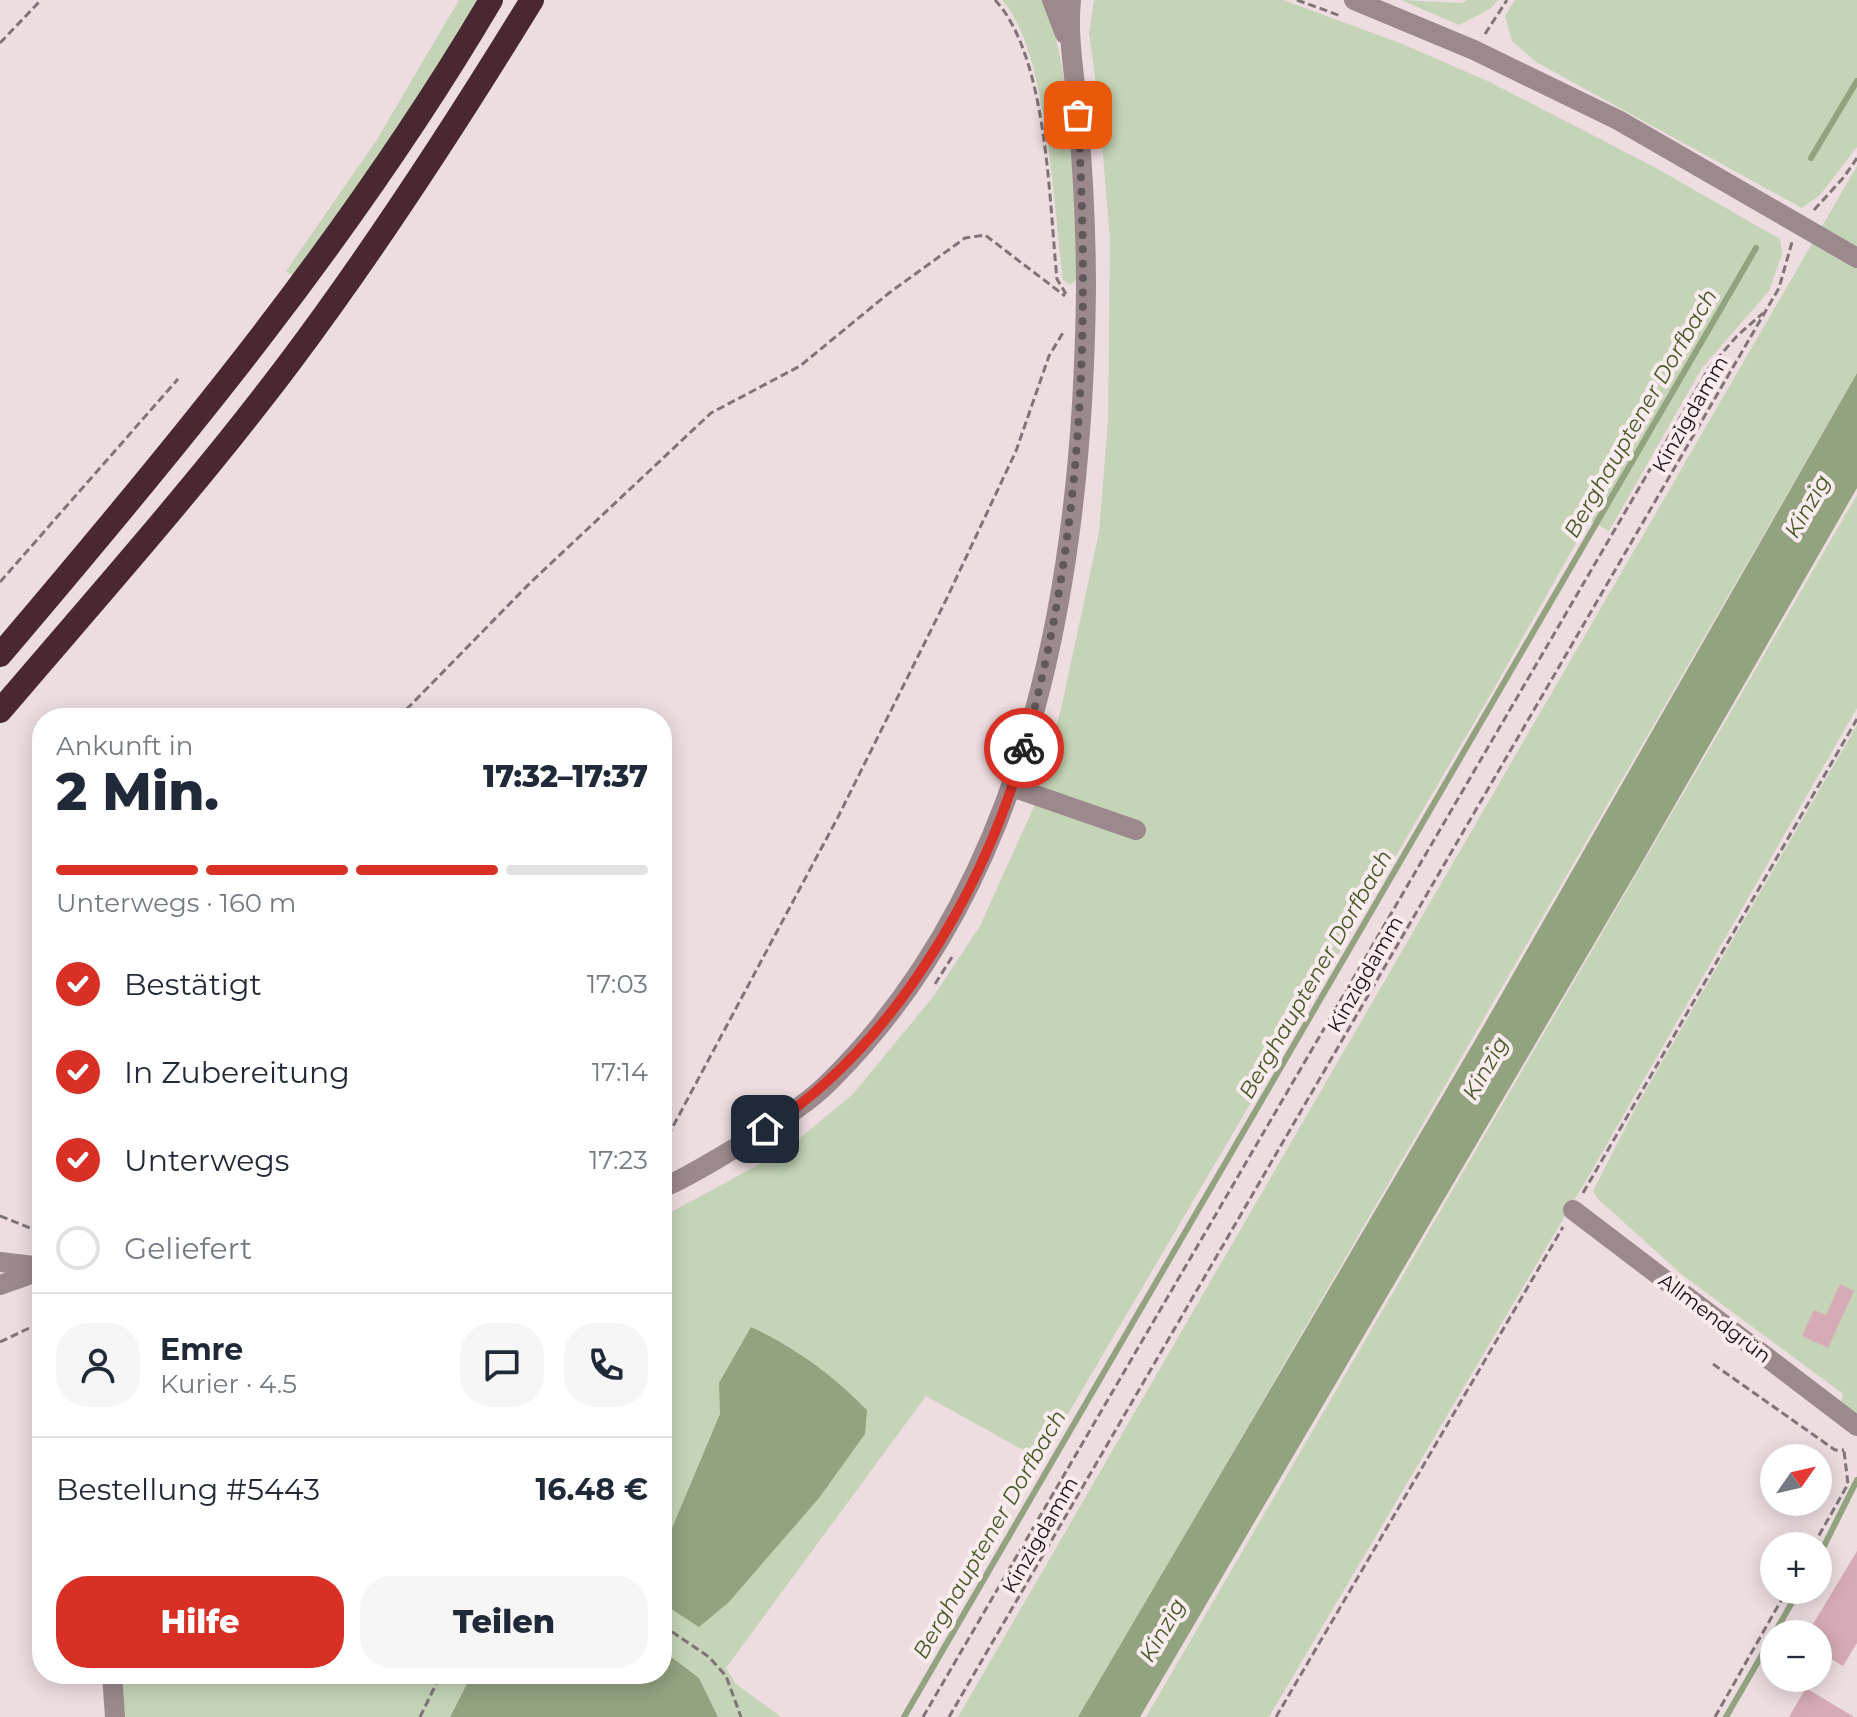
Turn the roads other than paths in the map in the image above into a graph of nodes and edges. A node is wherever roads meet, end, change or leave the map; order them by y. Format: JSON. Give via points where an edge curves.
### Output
{"nodes":[{"id":1,"x":491,"y":0,"type":"edge"},
{"id":2,"x":532,"y":0,"type":"edge"},
{"id":3,"x":1066,"y":0,"type":"edge"},
{"id":4,"x":1353,"y":10,"type":"edge"},
{"id":5,"x":1857,"y":258,"type":"edge"},
{"id":6,"x":0,"y":655,"type":"edge"},
{"id":7,"x":0,"y":711,"type":"edge"},
{"id":8,"x":1012,"y":787,"type":"junction"},
{"id":9,"x":1136,"y":830,"type":"dead end"},
{"id":10,"x":672,"y":1183,"type":"edge"},
{"id":11,"x":1573,"y":1210,"type":"road end"},
{"id":12,"x":0,"y":1262,"type":"edge"},
{"id":13,"x":32,"y":1267,"type":"edge"},
{"id":14,"x":32,"y":1272,"type":"edge"},
{"id":15,"x":0,"y":1285,"type":"edge"},
{"id":16,"x":1854,"y":1433,"type":"edge"},
{"id":17,"x":113,"y":1684,"type":"edge"},
{"id":18,"x":115,"y":1717,"type":"edge"}],
"edges":[{"from":1,"to":6,"type":"highway","via":[[411,131],[212,402]]},
{"from":2,"to":7,"type":"highway","via":[[466,108],[290,362]]},
{"from":3,"to":8,"type":"street","via":[[1078,115],[1086,289],[1074,487],[1065,565],[1038,697]]},
{"from":4,"to":5,"type":"street","via":[[1474,50],[1618,120],[1800,232]]},
{"from":8,"to":9,"type":"street"},
{"from":8,"to":10,"type":"street","via":[[945,932],[876,1029],[831,1081],[786,1116]]},
{"from":11,"to":16,"type":"street","name":"Allmendgrün"},
{"from":12,"to":13,"type":"street"},
{"from":14,"to":15,"type":"street"},
{"from":17,"to":18,"type":"street"}]}
